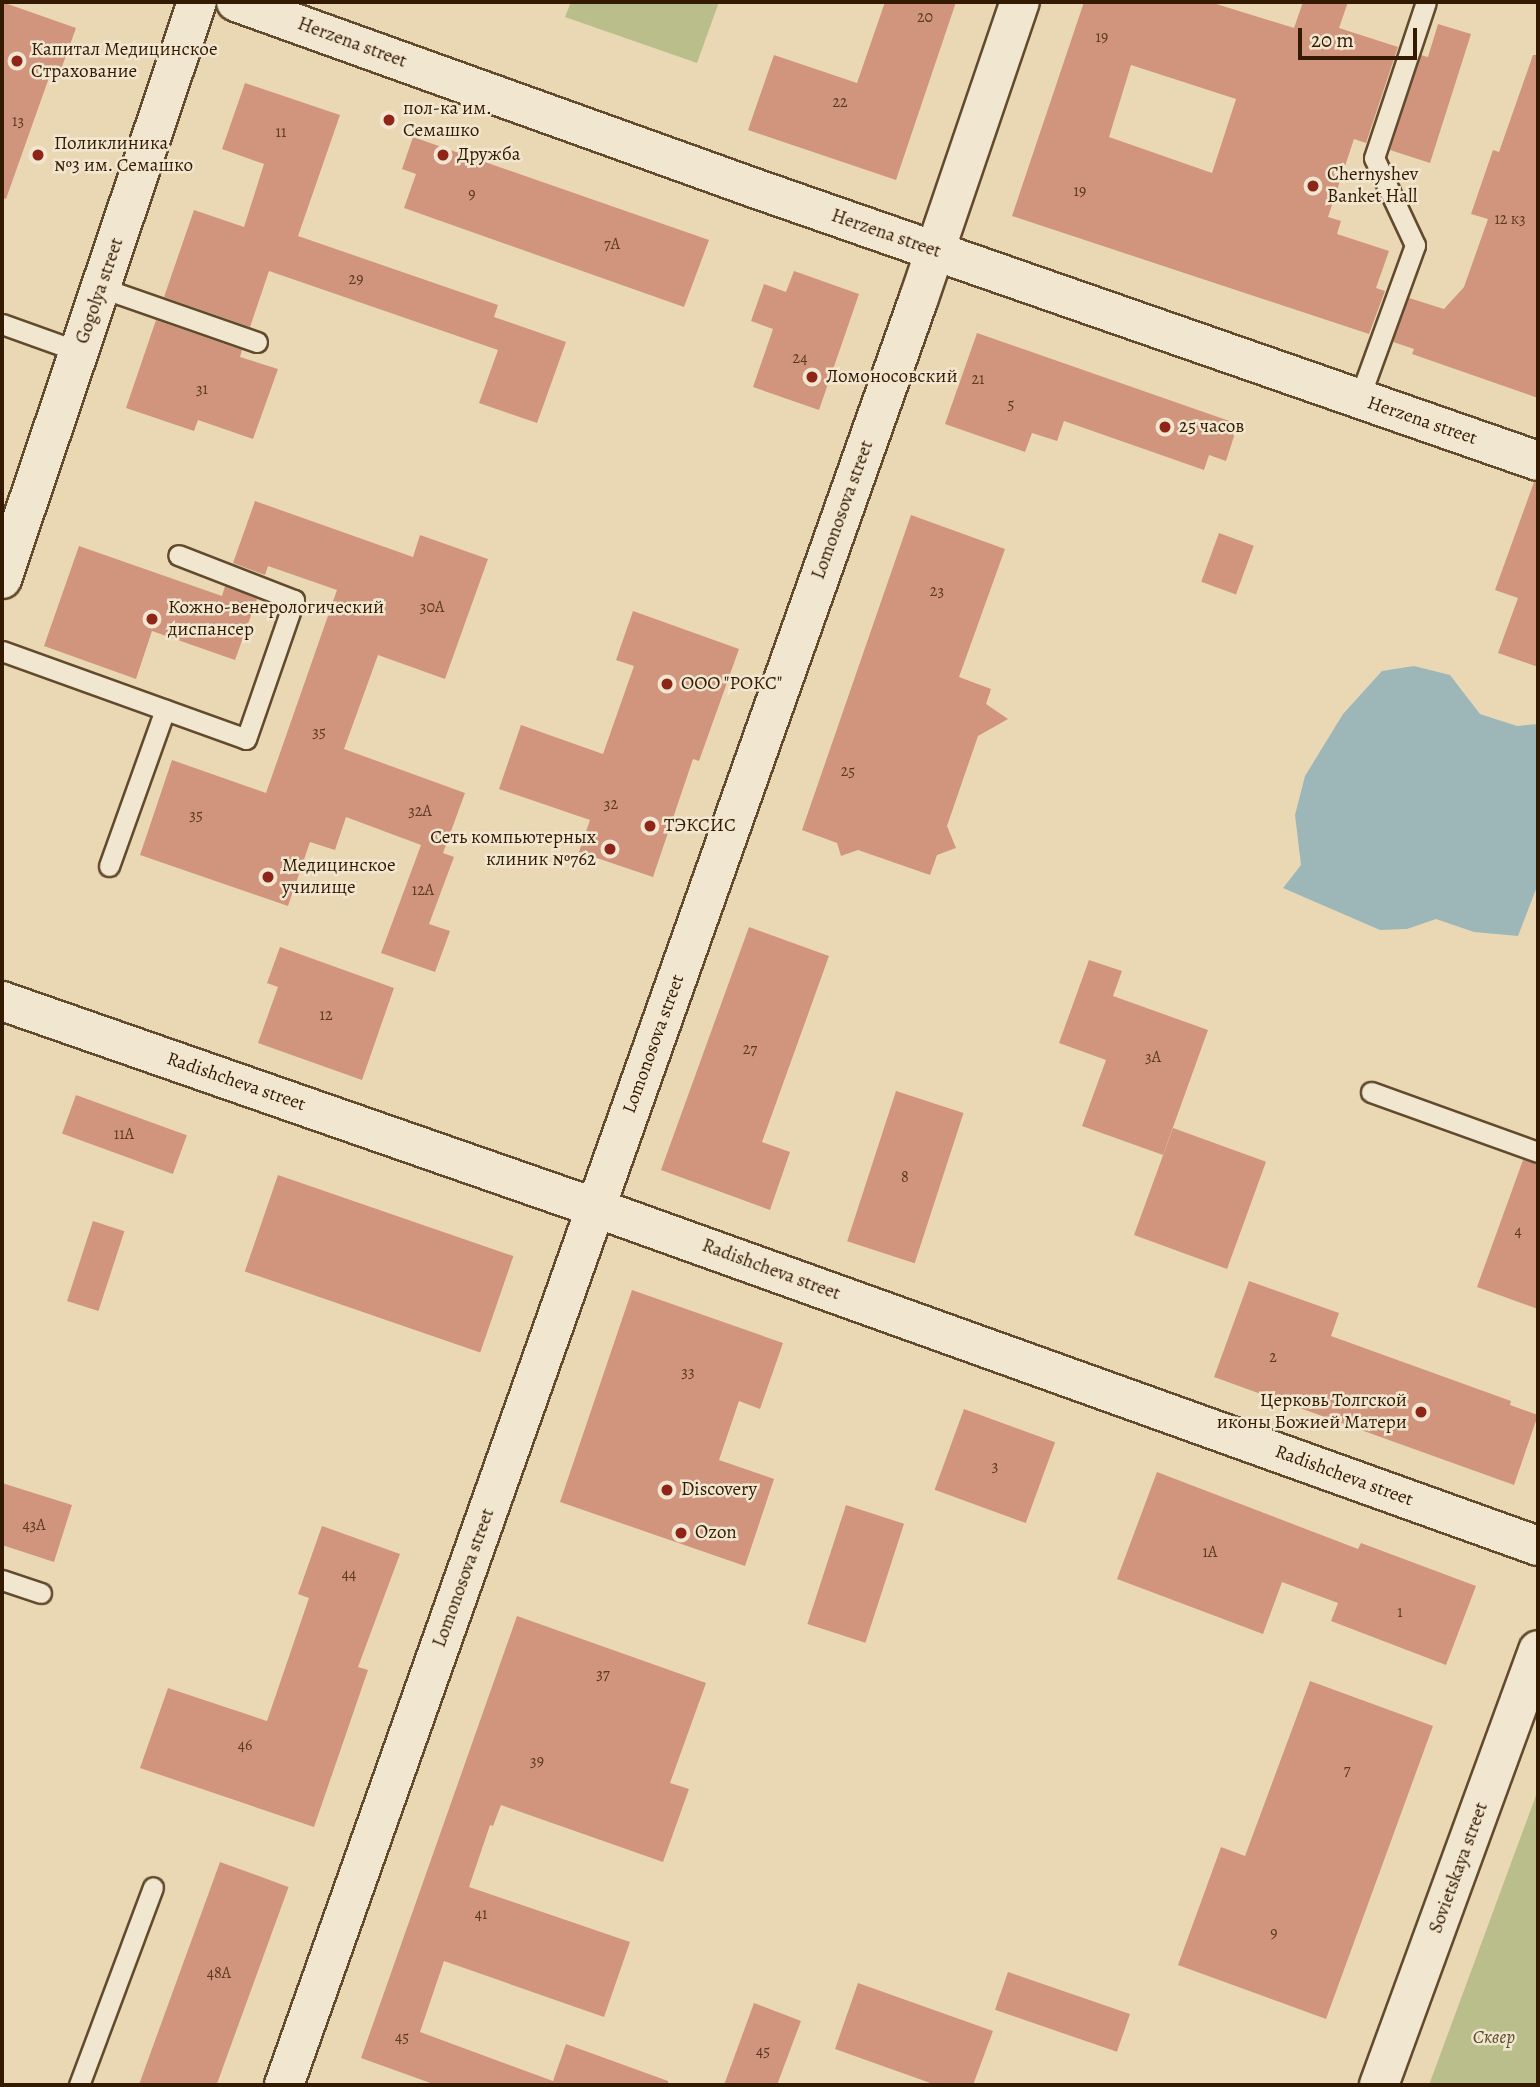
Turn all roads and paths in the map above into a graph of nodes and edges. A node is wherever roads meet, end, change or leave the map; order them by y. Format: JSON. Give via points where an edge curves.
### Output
{"nodes":[{"id":1,"x":197,"y":2,"type":"edge"},
{"id":2,"x":236,"y":2,"type":"edge"},
{"id":3,"x":1020,"y":2,"type":"edge"},
{"id":4,"x":1426,"y":2,"type":"edge"},
{"id":5,"x":935,"y":251,"type":"junction"},
{"id":6,"x":102,"y":288,"type":"junction"},
{"id":7,"x":2,"y":324,"type":"edge"},
{"id":8,"x":257,"y":342,"type":"dead end"},
{"id":9,"x":80,"y":352,"type":"junction"},
{"id":10,"x":1359,"y":399,"type":"junction"},
{"id":11,"x":1538,"y":461,"type":"edge"},
{"id":12,"x":178,"y":555,"type":"dead end"},
{"id":13,"x":3,"y":570,"type":"edge"},
{"id":14,"x":2,"y":651,"type":"edge"},
{"id":15,"x":165,"y":710,"type":"junction"},
{"id":16,"x":109,"y":866,"type":"dead end"},
{"id":17,"x":2,"y":1001,"type":"edge"},
{"id":18,"x":1371,"y":1092,"type":"dead end"},
{"id":19,"x":1538,"y":1152,"type":"edge"},
{"id":20,"x":596,"y":1208,"type":"junction"},
{"id":21,"x":1538,"y":1546,"type":"edge"},
{"id":22,"x":2,"y":1580,"type":"edge"},
{"id":23,"x":41,"y":1593,"type":"dead end"},
{"id":24,"x":1538,"y":1650,"type":"edge"},
{"id":25,"x":153,"y":1887,"type":"dead end"},
{"id":26,"x":79,"y":2085,"type":"edge"},
{"id":27,"x":284,"y":2085,"type":"edge"},
{"id":28,"x":1379,"y":2085,"type":"edge"}],
"edges":[{"from":1,"to":6,"type":"street","name":"Gogolya street"},
{"from":2,"to":5,"type":"street","name":"Herzena street"},
{"from":3,"to":5,"type":"street","name":"Lomonosova street"},
{"from":4,"to":10,"type":"lane","via":[[1374,158],[1415,245]]},
{"from":5,"to":10,"type":"street","name":"Herzena street"},
{"from":5,"to":20,"type":"street","name":"Lomonosova street"},
{"from":6,"to":8,"type":"lane"},
{"from":6,"to":9,"type":"street","name":"Gogolya street"},
{"from":7,"to":9,"type":"lane"},
{"from":9,"to":13,"type":"street","name":"Gogolya street"},
{"from":10,"to":11,"type":"street","name":"Herzena street"},
{"from":12,"to":15,"type":"lane","via":[[294,600],[246,739]]},
{"from":14,"to":15,"type":"lane"},
{"from":15,"to":16,"type":"lane"},
{"from":17,"to":20,"type":"street","name":"Radishcheva street"},
{"from":18,"to":19,"type":"lane"},
{"from":20,"to":21,"type":"street","name":"Radishcheva street"},
{"from":20,"to":27,"type":"street","name":"Lomonosova street"},
{"from":22,"to":23,"type":"lane"},
{"from":24,"to":28,"type":"street","name":"Sovietskaya street"},
{"from":25,"to":26,"type":"lane"}]}
